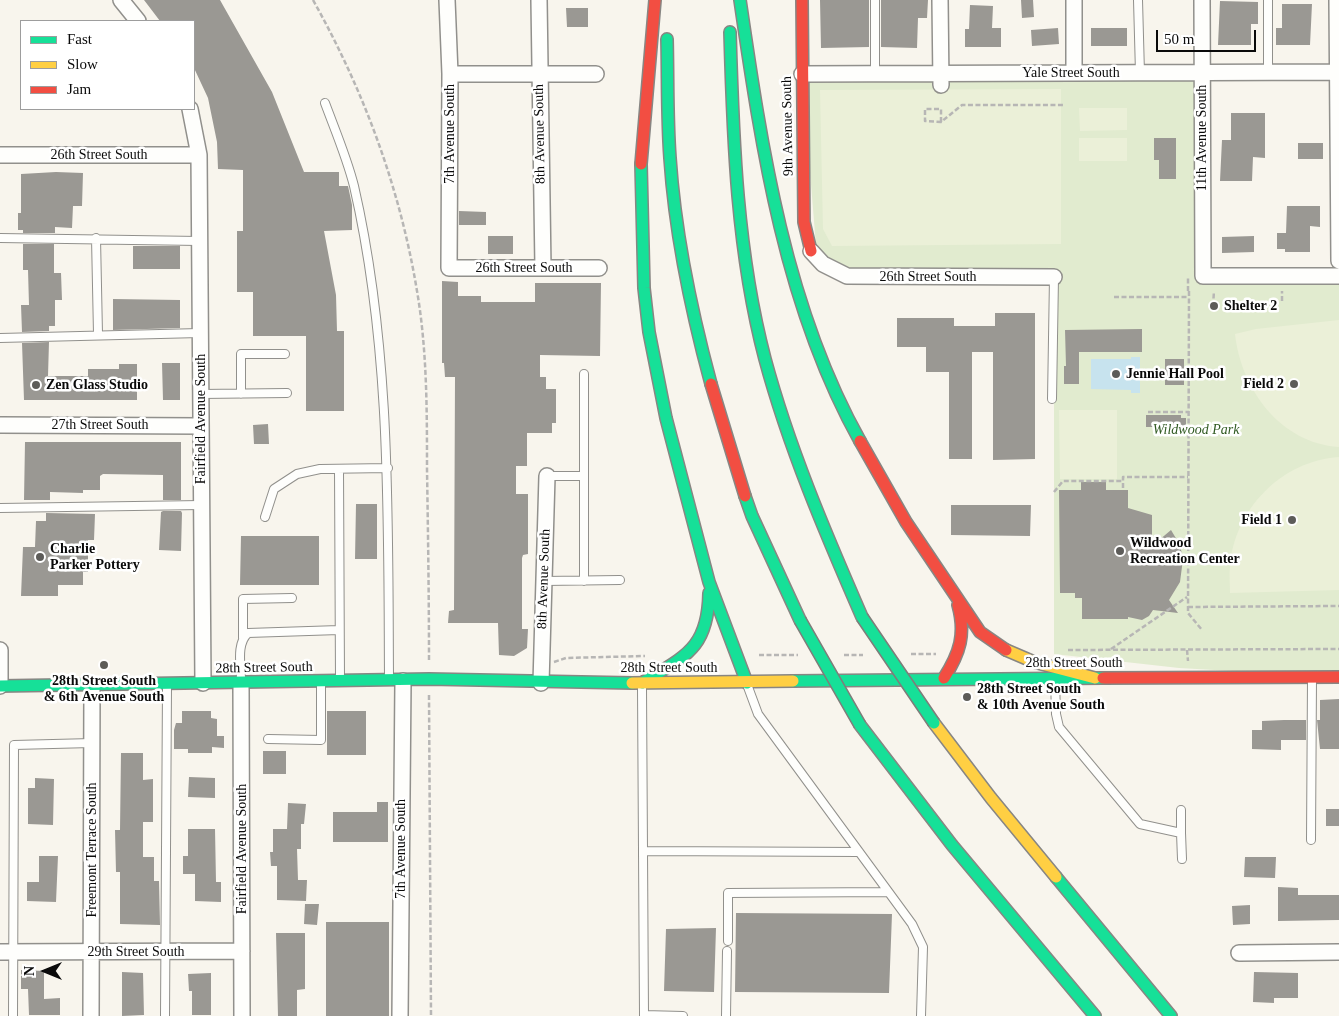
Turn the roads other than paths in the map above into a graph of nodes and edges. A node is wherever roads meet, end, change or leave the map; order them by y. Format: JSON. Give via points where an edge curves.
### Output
{"nodes":[{"id":1,"x":121,"y":0,"type":"edge"},
{"id":2,"x":447,"y":0,"type":"edge"},
{"id":3,"x":539,"y":0,"type":"edge"},
{"id":4,"x":655,"y":0,"type":"edge"},
{"id":5,"x":740,"y":0,"type":"edge"},
{"id":6,"x":802,"y":0,"type":"edge"},
{"id":7,"x":875,"y":0,"type":"edge"},
{"id":8,"x":940,"y":0,"type":"edge"},
{"id":9,"x":1074,"y":0,"type":"edge"},
{"id":10,"x":1138,"y":0,"type":"edge"},
{"id":11,"x":1202,"y":0,"type":"edge"},
{"id":12,"x":1268,"y":0,"type":"edge"},
{"id":13,"x":1337,"y":0,"type":"edge"},
{"id":14,"x":730,"y":9,"type":"edge"},
{"id":15,"x":137,"y":20,"type":"edge"},
{"id":16,"x":667,"y":28,"type":"dead end"},
{"id":17,"x":1202,"y":72,"type":"junction"},
{"id":18,"x":1268,"y":72,"type":"junction"},
{"id":19,"x":1338,"y":72,"type":"edge"},
{"id":20,"x":1074,"y":73,"type":"junction"},
{"id":21,"x":1140,"y":73,"type":"junction"},
{"id":22,"x":450,"y":74,"type":"junction"},
{"id":23,"x":596,"y":74,"type":"dead end"},
{"id":24,"x":802,"y":74,"type":"junction"},
{"id":25,"x":875,"y":74,"type":"junction"},
{"id":26,"x":540,"y":75,"type":"junction"},
{"id":27,"x":940,"y":80,"type":"junction"},
{"id":28,"x":325,"y":103,"type":"dead end"},
{"id":29,"x":190,"y":110,"type":"edge"},
{"id":30,"x":0,"y":155,"type":"edge"},
{"id":31,"x":199,"y":155,"type":"junction"},
{"id":32,"x":0,"y":238,"type":"edge"},
{"id":33,"x":96,"y":238,"type":"junction"},
{"id":34,"x":199,"y":241,"type":"junction"},
{"id":35,"x":811,"y":251,"type":"joint"},
{"id":36,"x":1339,"y":261,"type":"edge"},
{"id":37,"x":449,"y":268,"type":"joint"},
{"id":38,"x":543,"y":268,"type":"junction"},
{"id":39,"x":599,"y":268,"type":"dead end"},
{"id":40,"x":1339,"y":276,"type":"edge"},
{"id":41,"x":1054,"y":277,"type":"joint"},
{"id":42,"x":200,"y":333,"type":"junction"},
{"id":43,"x":98,"y":334,"type":"junction"},
{"id":44,"x":0,"y":338,"type":"edge"},
{"id":45,"x":285,"y":354,"type":"dead end"},
{"id":46,"x":584,"y":374,"type":"dead end"},
{"id":47,"x":287,"y":393,"type":"dead end"},
{"id":48,"x":200,"y":394,"type":"junction"},
{"id":49,"x":241,"y":394,"type":"junction"},
{"id":50,"x":1052,"y":399,"type":"dead end"},
{"id":51,"x":0,"y":425,"type":"edge"},
{"id":52,"x":201,"y":426,"type":"junction"},
{"id":53,"x":388,"y":468,"type":"junction"},
{"id":54,"x":339,"y":469,"type":"junction"},
{"id":55,"x":547,"y":476,"type":"joint"},
{"id":56,"x":584,"y":476,"type":"junction"},
{"id":57,"x":201,"y":505,"type":"junction"},
{"id":58,"x":0,"y":508,"type":"edge"},
{"id":59,"x":265,"y":517,"type":"dead end"},
{"id":60,"x":544,"y":580,"type":"junction"},
{"id":61,"x":584,"y":580,"type":"junction"},
{"id":62,"x":620,"y":580,"type":"dead end"},
{"id":63,"x":709,"y":582,"type":"junction"},
{"id":64,"x":954,"y":595,"type":"junction"},
{"id":65,"x":292,"y":598,"type":"dead end"},
{"id":66,"x":339,"y":630,"type":"junction"},
{"id":67,"x":242,"y":638,"type":"junction"},
{"id":68,"x":0,"y":650,"type":"edge"},
{"id":69,"x":1055,"y":677,"type":"junction"},
{"id":70,"x":1312,"y":677,"type":"junction"},
{"id":71,"x":1339,"y":677,"type":"edge"},
{"id":72,"x":944,"y":678,"type":"junction"},
{"id":73,"x":1096,"y":678,"type":"junction"},
{"id":74,"x":396,"y":681,"type":"junction"},
{"id":75,"x":321,"y":682,"type":"junction"},
{"id":76,"x":340,"y":682,"type":"junction"},
{"id":77,"x":202,"y":683,"type":"junction"},
{"id":78,"x":241,"y":683,"type":"junction"},
{"id":79,"x":541,"y":683,"type":"junction"},
{"id":80,"x":642,"y":683,"type":"junction"},
{"id":81,"x":747,"y":683,"type":"junction"},
{"id":82,"x":167,"y":684,"type":"junction"},
{"id":83,"x":92,"y":685,"type":"junction"},
{"id":84,"x":0,"y":686,"type":"edge"},
{"id":85,"x":268,"y":740,"type":"dead end"},
{"id":86,"x":92,"y":744,"type":"junction"},
{"id":87,"x":1181,"y":810,"type":"dead end"},
{"id":88,"x":1182,"y":833,"type":"junction"},
{"id":89,"x":1311,"y":840,"type":"dead end"},
{"id":90,"x":643,"y":851,"type":"junction"},
{"id":91,"x":859,"y":852,"type":"junction"},
{"id":92,"x":1182,"y":859,"type":"dead end"},
{"id":93,"x":888,"y":892,"type":"junction"},
{"id":94,"x":728,"y":941,"type":"dead end"},
{"id":95,"x":727,"y":951,"type":"dead end"},
{"id":96,"x":6,"y":952,"type":"edge"},
{"id":97,"x":92,"y":952,"type":"junction"},
{"id":98,"x":166,"y":952,"type":"junction"},
{"id":99,"x":242,"y":952,"type":"junction"},
{"id":100,"x":1339,"y":952,"type":"edge"},
{"id":101,"x":1239,"y":953,"type":"dead end"},
{"id":102,"x":644,"y":1015,"type":"edge"},
{"id":103,"x":12,"y":1016,"type":"edge"},
{"id":104,"x":91,"y":1016,"type":"edge"},
{"id":105,"x":166,"y":1016,"type":"edge"},
{"id":106,"x":242,"y":1016,"type":"edge"},
{"id":107,"x":400,"y":1016,"type":"edge"},
{"id":108,"x":683,"y":1016,"type":"edge"},
{"id":109,"x":726,"y":1016,"type":"edge"},
{"id":110,"x":921,"y":1016,"type":"edge"},
{"id":111,"x":1095,"y":1016,"type":"edge"},
{"id":112,"x":1171,"y":1016,"type":"edge"}],
"edges":[{"from":1,"to":15,"type":"street"},
{"from":2,"to":22,"type":"street","name":"7th Avenue South"},
{"from":3,"to":26,"type":"street","name":"8th Avenue South"},
{"from":4,"to":63,"type":"main road","via":[[640,177],[644,288],[666,418]]},
{"from":5,"to":64,"type":"main road","via":[[768,172],[803,307],[841,405],[916,538]]},
{"from":6,"to":24,"type":"main road","name":"9th Avenue South"},
{"from":7,"to":25,"type":"lane"},
{"from":8,"to":27,"type":"street"},
{"from":9,"to":20,"type":"street"},
{"from":10,"to":21,"type":"lane"},
{"from":11,"to":17,"type":"street","name":"11th Avenue South"},
{"from":12,"to":18,"type":"lane"},
{"from":13,"to":19,"type":"street"},
{"from":14,"to":112,"type":"main road","bridge":true,"via":[[738,202],[756,319],[783,420],[807,489],[862,617],[969,772]]},
{"from":16,"to":111,"type":"main road","bridge":true,"via":[[670,158],[681,252],[699,341],[724,433],[752,516],[800,620],[860,725],[952,846]]},
{"from":17,"to":18,"type":"street","name":"Yale Street South"},
{"from":17,"to":21,"type":"street","name":"Yale Street South"},
{"from":17,"to":40,"type":"street","name":"11th Avenue South","via":[[1195,276]]},
{"from":18,"to":19,"type":"street","name":"Yale Street South"},
{"from":19,"to":36,"type":"street"},
{"from":20,"to":21,"type":"street","name":"Yale Street South"},
{"from":20,"to":27,"type":"street","name":"Yale Street South"},
{"from":22,"to":26,"type":"street"},
{"from":22,"to":37,"type":"street","name":"7th Avenue South"},
{"from":23,"to":26,"type":"street"},
{"from":24,"to":25,"type":"street","name":"Yale Street South"},
{"from":24,"to":35,"type":"main road","name":"9th Avenue South","via":[[804,222]]},
{"from":25,"to":27,"type":"street","name":"Yale Street South"},
{"from":26,"to":38,"type":"street","name":"8th Avenue South"},
{"from":28,"to":53,"type":"lane","via":[[354,184],[372,275]]},
{"from":29,"to":31,"type":"street","name":"Fairfield Avenue South"},
{"from":30,"to":31,"type":"street","name":"26th Street South"},
{"from":31,"to":34,"type":"street","name":"Fairfield Avenue South"},
{"from":32,"to":33,"type":"lane"},
{"from":33,"to":34,"type":"lane"},
{"from":33,"to":43,"type":"lane"},
{"from":34,"to":42,"type":"street","name":"Fairfield Avenue South"},
{"from":35,"to":41,"type":"street","name":"26th Street South","via":[[823,264],[847,276]]},
{"from":37,"to":38,"type":"street","name":"26th Street South"},
{"from":38,"to":39,"type":"street","name":"26th Street South"},
{"from":41,"to":50,"type":"lane"},
{"from":42,"to":43,"type":"lane"},
{"from":42,"to":48,"type":"street","name":"Fairfield Avenue South"},
{"from":43,"to":44,"type":"lane"},
{"from":45,"to":49,"type":"lane","via":[[241,354]]},
{"from":46,"to":56,"type":"lane"},
{"from":47,"to":49,"type":"lane"},
{"from":48,"to":49,"type":"lane"},
{"from":48,"to":52,"type":"street","name":"Fairfield Avenue South"},
{"from":51,"to":52,"type":"street","name":"27th Street South"},
{"from":52,"to":57,"type":"street","name":"Fairfield Avenue South"},
{"from":53,"to":54,"type":"lane"},
{"from":53,"to":74,"type":"lane"},
{"from":54,"to":59,"type":"lane","via":[[297,474],[274,488]]},
{"from":54,"to":66,"type":"lane"},
{"from":55,"to":56,"type":"lane"},
{"from":55,"to":60,"type":"street","name":"8th Avenue South"},
{"from":56,"to":61,"type":"lane"},
{"from":57,"to":58,"type":"lane"},
{"from":57,"to":77,"type":"street","name":"Fairfield Avenue South"},
{"from":60,"to":61,"type":"lane"},
{"from":60,"to":79,"type":"street","name":"8th Avenue South"},
{"from":61,"to":62,"type":"lane"},
{"from":63,"to":80,"type":"main road","via":[[710,608],[704,634],[691,652]]},
{"from":63,"to":81,"type":"main road"},
{"from":64,"to":72,"type":"main road","via":[[964,639],[958,658]]},
{"from":64,"to":73,"type":"main road","via":[[980,632],[1005,650],[1046,666]]},
{"from":65,"to":67,"type":"lane","via":[[242,599]]},
{"from":66,"to":67,"type":"lane","via":[[248,633]]},
{"from":66,"to":76,"type":"lane"},
{"from":67,"to":78,"type":"lane"},
{"from":68,"to":84,"type":"street"},
{"from":69,"to":72,"type":"main road","name":"28th Street South"},
{"from":69,"to":73,"type":"main road","name":"28th Street South"},
{"from":69,"to":88,"type":"lane","via":[[1059,727],[1140,824]]},
{"from":70,"to":71,"type":"main road","name":"28th Street South"},
{"from":70,"to":73,"type":"main road","name":"28th Street South"},
{"from":70,"to":89,"type":"lane"},
{"from":72,"to":81,"type":"main road","name":"28th Street South"},
{"from":74,"to":76,"type":"main road","name":"28th Street South"},
{"from":74,"to":79,"type":"main road","name":"28th Street South"},
{"from":74,"to":107,"type":"street","name":"7th Avenue South"},
{"from":75,"to":76,"type":"main road","name":"28th Street South"},
{"from":75,"to":78,"type":"main road","name":"28th Street South"},
{"from":75,"to":85,"type":"lane","via":[[321,740]]},
{"from":77,"to":78,"type":"main road","name":"28th Street South"},
{"from":77,"to":82,"type":"main road","name":"28th Street South"},
{"from":78,"to":99,"type":"street","name":"Fairfield Avenue South"},
{"from":79,"to":80,"type":"main road","name":"28th Street South"},
{"from":80,"to":81,"type":"main road","name":"28th Street South"},
{"from":80,"to":90,"type":"lane"},
{"from":81,"to":91,"type":"lane","via":[[758,714]]},
{"from":82,"to":83,"type":"main road","name":"28th Street South"},
{"from":82,"to":98,"type":"lane"},
{"from":83,"to":84,"type":"main road","name":"28th Street South"},
{"from":83,"to":86,"type":"street","name":"Freemont Terrace South"},
{"from":86,"to":96,"type":"lane","via":[[14,745]]},
{"from":86,"to":97,"type":"street","name":"Freemont Terrace South"},
{"from":87,"to":88,"type":"lane"},
{"from":88,"to":92,"type":"lane"},
{"from":90,"to":91,"type":"lane"},
{"from":90,"to":102,"type":"lane"},
{"from":91,"to":93,"type":"lane"},
{"from":93,"to":94,"type":"lane","via":[[728,892]]},
{"from":93,"to":110,"type":"lane","via":[[912,924],[922,947]]},
{"from":95,"to":109,"type":"lane"},
{"from":96,"to":97,"type":"street","name":"29th Street South"},
{"from":96,"to":103,"type":"lane"},
{"from":97,"to":98,"type":"street","name":"29th Street South"},
{"from":97,"to":104,"type":"street","name":"Freemont Terrace South"},
{"from":98,"to":99,"type":"street","name":"29th Street South"},
{"from":98,"to":105,"type":"lane"},
{"from":99,"to":106,"type":"street","name":"Fairfield Avenue South"},
{"from":100,"to":101,"type":"street"},
{"from":102,"to":108,"type":"lane"}]}
